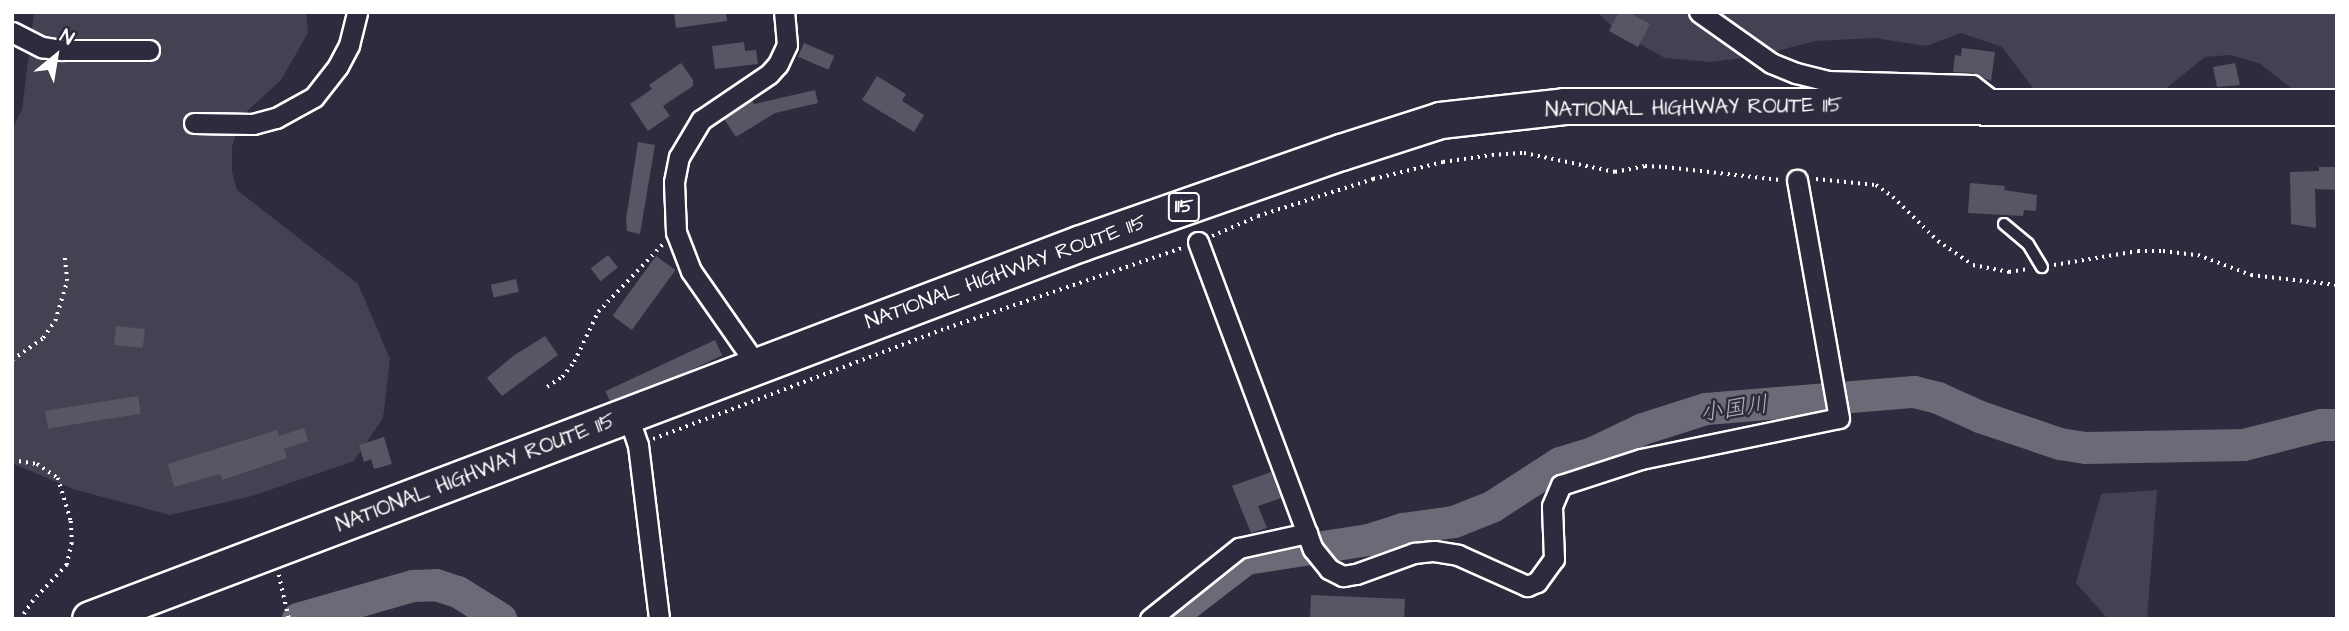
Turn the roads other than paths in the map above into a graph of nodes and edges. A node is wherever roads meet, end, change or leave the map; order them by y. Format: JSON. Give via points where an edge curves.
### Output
{"nodes":[{"id":1,"x":357,"y":12,"type":"edge"},
{"id":2,"x":784,"y":12,"type":"edge"},
{"id":3,"x":1699,"y":12,"type":"edge"},
{"id":4,"x":12,"y":32,"type":"edge"},
{"id":5,"x":149,"y":50,"type":"dead end"},
{"id":6,"x":1998,"y":106,"type":"junction"},
{"id":7,"x":2337,"y":107,"type":"edge"},
{"id":8,"x":194,"y":123,"type":"dead end"},
{"id":9,"x":1797,"y":180,"type":"road end"},
{"id":10,"x":2004,"y":224,"type":"dead end"},
{"id":11,"x":1198,"y":242,"type":"road end"},
{"id":12,"x":2042,"y":267,"type":"road end"},
{"id":13,"x":758,"y":366,"type":"junction"},
{"id":14,"x":633,"y":430,"type":"junction"},
{"id":15,"x":1307,"y":533,"type":"junction"},
{"id":16,"x":654,"y":618,"type":"edge"},
{"id":17,"x":90,"y":619,"type":"edge"},
{"id":18,"x":1150,"y":619,"type":"edge"}],
"edges":[{"from":1,"to":8,"type":"street","via":[[349,45],[314,97],[276,118],[253,124]]},
{"from":2,"to":13,"type":"street","via":[[787,46],[778,64],[769,75],[709,111],[679,157],[674,183],[678,239],[691,271]]},
{"from":3,"to":6,"type":"street","via":[[1771,63],[1796,73],[1827,81],[1972,85]]},
{"from":4,"to":5,"type":"street","via":[[41,47],[62,50]]},
{"from":6,"to":7,"type":"highway","name":"NATIONAL HIGHWAY ROUTE 115","number":"115"},
{"from":6,"to":13,"type":"highway","name":"NATIONAL HIGHWAY ROUTE 115","number":"115","via":[[1564,106],[1440,120],[1081,243]]},
{"from":9,"to":15,"type":"street","via":[[1840,413],[1836,421],[1641,459],[1561,485],[1552,506],[1554,559],[1537,582],[1527,586],[1458,555],[1434,551],[1343,576],[1322,561]]},
{"from":10,"to":12,"type":"lane","via":[[2028,244]]},
{"from":11,"to":15,"type":"street"},
{"from":13,"to":14,"type":"highway","name":"NATIONAL HIGHWAY ROUTE 115","number":"115"},
{"from":14,"to":16,"type":"street"},
{"from":14,"to":17,"type":"highway","name":"NATIONAL HIGHWAY ROUTE 115","number":"115","via":[[273,549]]},
{"from":15,"to":18,"type":"street","via":[[1238,548]]}]}
